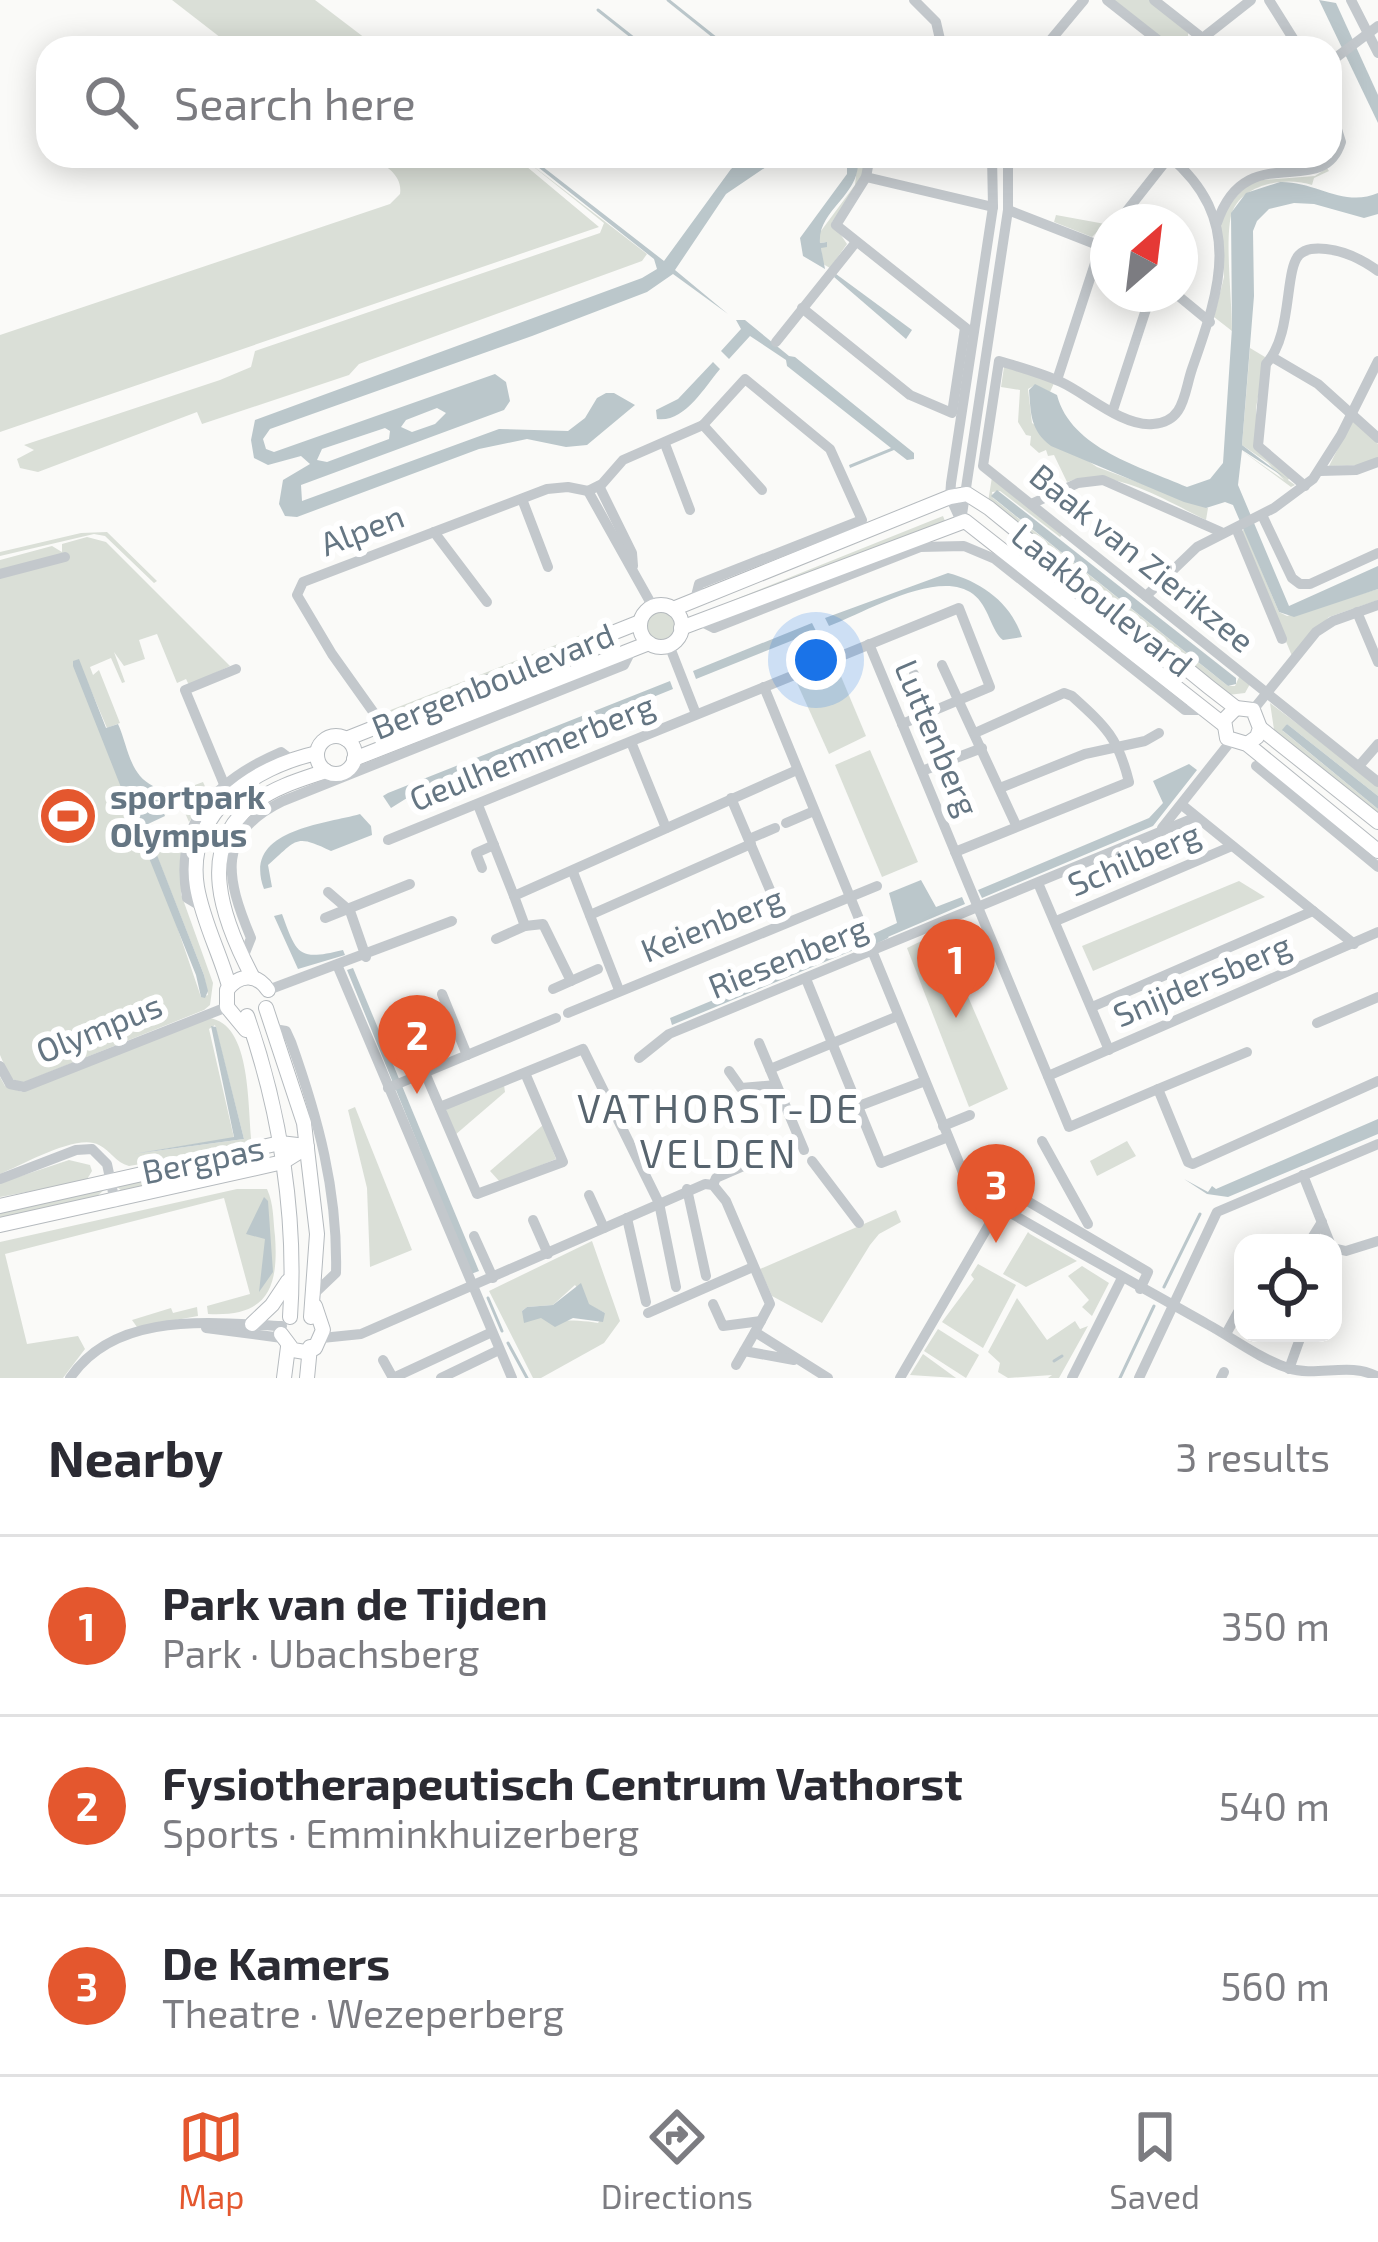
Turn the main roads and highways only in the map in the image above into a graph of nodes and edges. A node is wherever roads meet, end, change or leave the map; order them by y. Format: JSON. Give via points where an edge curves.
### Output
{"nodes":[{"id":1,"x":673,"y":609,"type":"junction"},
{"id":2,"x":640,"y":622,"type":"junction"},
{"id":3,"x":681,"y":628,"type":"junction"},
{"id":4,"x":649,"y":643,"type":"junction"},
{"id":5,"x":1236,"y":707,"type":"junction"},
{"id":6,"x":1223,"y":724,"type":"junction"},
{"id":7,"x":1260,"y":728,"type":"junction"},
{"id":8,"x":346,"y":739,"type":"junction"},
{"id":9,"x":1239,"y":743,"type":"junction"},
{"id":10,"x":317,"y":753,"type":"junction"},
{"id":11,"x":354,"y":759,"type":"junction"},
{"id":12,"x":326,"y":771,"type":"junction"},
{"id":13,"x":1378,"y":822,"type":"edge"},
{"id":14,"x":1378,"y":851,"type":"edge"},
{"id":15,"x":238,"y":983,"type":"junction"},
{"id":16,"x":266,"y":1008,"type":"junction"},
{"id":17,"x":236,"y":1012,"type":"junction"},
{"id":18,"x":280,"y":1143,"type":"junction"},
{"id":19,"x":307,"y":1147,"type":"junction"},
{"id":20,"x":284,"y":1162,"type":"junction"},
{"id":21,"x":0,"y":1206,"type":"edge"},
{"id":22,"x":0,"y":1225,"type":"edge"},
{"id":23,"x":290,"y":1276,"type":"junction"},
{"id":24,"x":253,"y":1328,"type":"road end"},
{"id":25,"x":304,"y":1330,"type":"junction"},
{"id":26,"x":284,"y":1378,"type":"edge"},
{"id":27,"x":307,"y":1378,"type":"edge"}],
"edges":[{"from":1,"to":2,"type":"main road","via":[[651,603]]},
{"from":1,"to":3,"type":"main road"},
{"from":1,"to":5,"type":"main road","name":"Laakboulevard","via":[[967,494]]},
{"from":2,"to":4,"type":"main road"},
{"from":2,"to":8,"type":"main road","name":"Bergenboulevard"},
{"from":3,"to":4,"type":"main road","via":[[669,645]]},
{"from":3,"to":6,"type":"main road","name":"Laakboulevard","via":[[961,521]]},
{"from":4,"to":11,"type":"main road","name":"Bergenboulevard"},
{"from":5,"to":6,"type":"main road"},
{"from":5,"to":7,"type":"main road","via":[[1253,710]]},
{"from":6,"to":9,"type":"main road"},
{"from":7,"to":9,"type":"main road"},
{"from":7,"to":13,"type":"main road"},
{"from":8,"to":10,"type":"main road","via":[[328,737]]},
{"from":8,"to":11,"type":"main road"},
{"from":9,"to":14,"type":"main road"},
{"from":10,"to":12,"type":"main road"},
{"from":10,"to":15,"type":"main road","via":[[245,782],[212,816],[200,846],[202,907]]},
{"from":11,"to":12,"type":"main road","via":[[342,772]]},
{"from":12,"to":15,"type":"main road","name":"Bergenboulevard","via":[[255,802],[222,847],[219,898],[243,958]]},
{"from":15,"to":16,"type":"main road","via":[[268,990]]},
{"from":15,"to":17,"type":"main road"},
{"from":16,"to":17,"type":"main road"},
{"from":16,"to":19,"type":"main road"},
{"from":17,"to":18,"type":"main road","via":[[254,1045]]},
{"from":18,"to":19,"type":"main road","name":"Bergpas"},
{"from":18,"to":20,"type":"main road"},
{"from":18,"to":21,"type":"main road","name":"Bergpas"},
{"from":19,"to":20,"type":"main road","name":"Bergpas"},
{"from":19,"to":25,"type":"main road","via":[[317,1234]]},
{"from":20,"to":22,"type":"main road","name":"Bergpas"},
{"from":20,"to":23,"type":"main road"},
{"from":23,"to":24,"type":"main road"},
{"from":23,"to":25,"type":"main road"},
{"from":25,"to":26,"type":"main road"},
{"from":25,"to":27,"type":"main road"}]}
